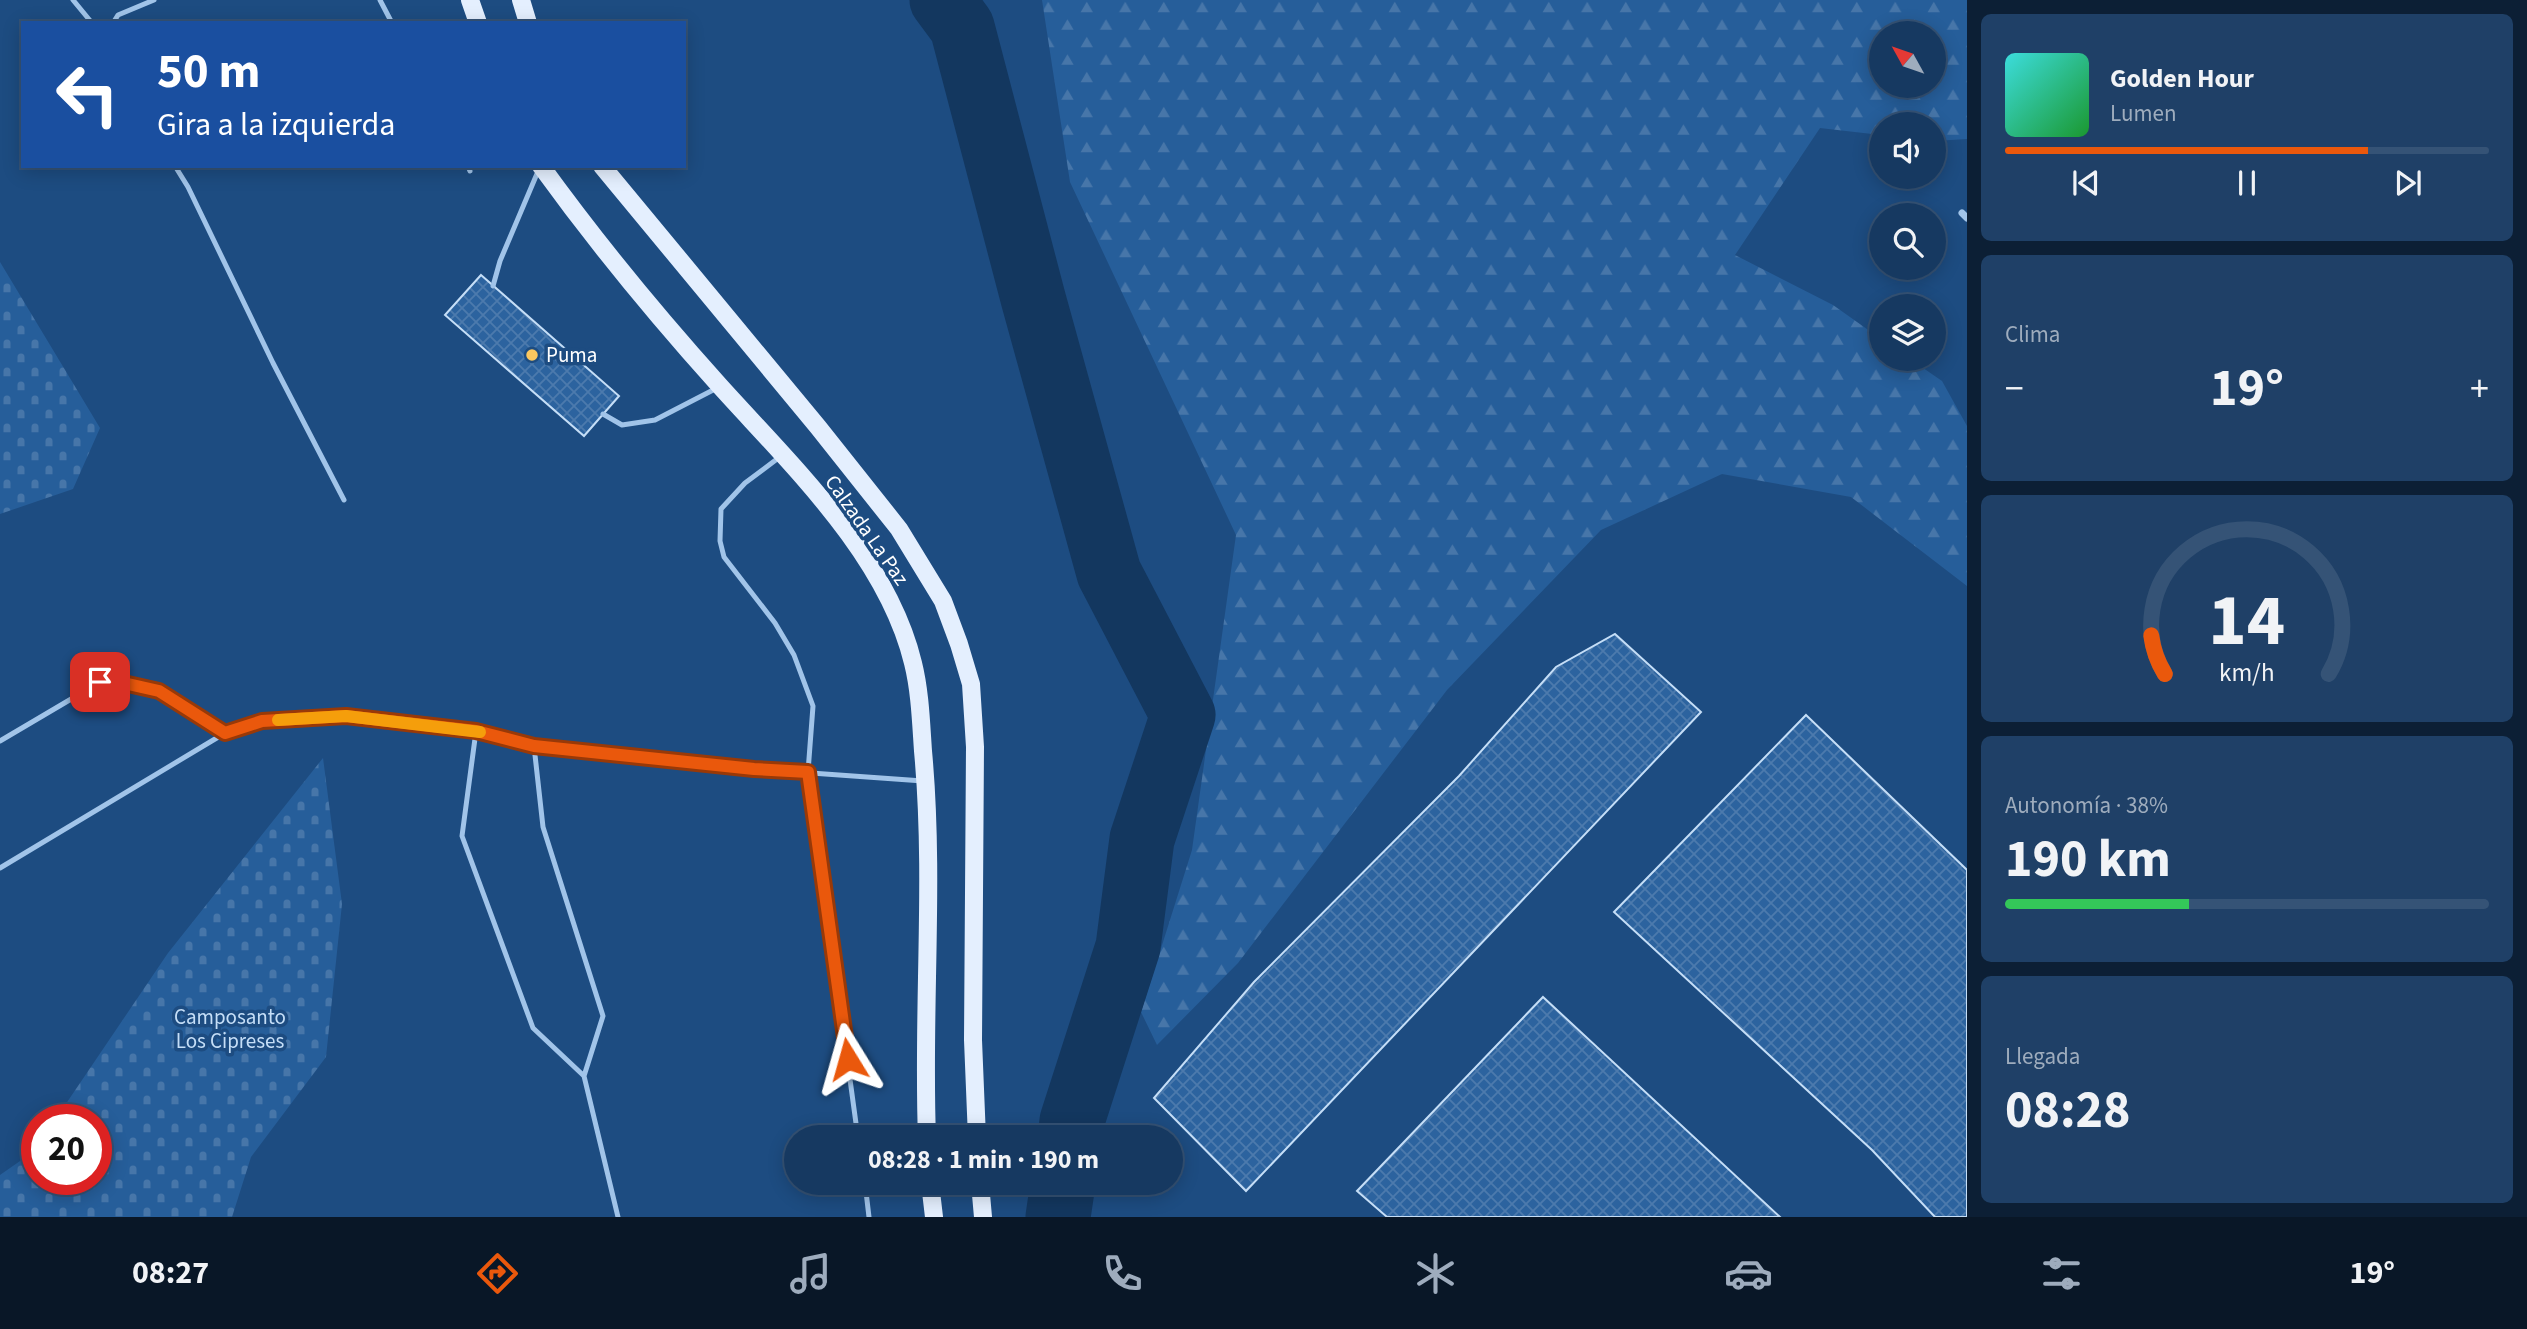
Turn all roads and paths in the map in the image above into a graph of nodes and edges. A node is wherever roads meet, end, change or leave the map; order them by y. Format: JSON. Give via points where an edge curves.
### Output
{"nodes":[{"id":1,"x":73,"y":0,"type":"edge"},
{"id":2,"x":154,"y":0,"type":"edge"},
{"id":3,"x":380,"y":0,"type":"edge"},
{"id":4,"x":470,"y":0,"type":"edge"},
{"id":5,"x":521,"y":0,"type":"edge"},
{"id":6,"x":90,"y":21,"type":"edge"},
{"id":7,"x":114,"y":21,"type":"edge"},
{"id":8,"x":391,"y":21,"type":"edge"},
{"id":9,"x":477,"y":21,"type":"edge"},
{"id":10,"x":527,"y":21,"type":"edge"},
{"id":11,"x":176,"y":168,"type":"edge"},
{"id":12,"x":540,"y":168,"type":"edge"},
{"id":13,"x":543,"y":168,"type":"edge"},
{"id":14,"x":604,"y":168,"type":"edge"},
{"id":15,"x":494,"y":286,"type":"dead end"},
{"id":16,"x":720,"y":386,"type":"junction"},
{"id":17,"x":603,"y":414,"type":"dead end"},
{"id":18,"x":783,"y":454,"type":"junction"},
{"id":19,"x":344,"y":500,"type":"dead end"},
{"id":20,"x":476,"y":731,"type":"junction"},
{"id":21,"x":225,"y":733,"type":"junction"},
{"id":22,"x":0,"y":741,"type":"edge"},
{"id":23,"x":534,"y":746,"type":"junction"},
{"id":24,"x":808,"y":772,"type":"junction"},
{"id":25,"x":926,"y":782,"type":"junction"},
{"id":26,"x":0,"y":868,"type":"edge"},
{"id":27,"x":584,"y":1076,"type":"junction"},
{"id":28,"x":856,"y":1125,"type":"edge"},
{"id":29,"x":927,"y":1125,"type":"edge"},
{"id":30,"x":976,"y":1125,"type":"edge"},
{"id":31,"x":866,"y":1195,"type":"edge"},
{"id":32,"x":931,"y":1195,"type":"edge"},
{"id":33,"x":981,"y":1195,"type":"edge"},
{"id":34,"x":618,"y":1217,"type":"edge"},
{"id":35,"x":869,"y":1217,"type":"edge"},
{"id":36,"x":934,"y":1217,"type":"edge"},
{"id":37,"x":983,"y":1217,"type":"edge"}],
"edges":[{"from":1,"to":6,"type":"lane"},
{"from":2,"to":7,"type":"lane","via":[[118,15]]},
{"from":3,"to":8,"type":"lane"},
{"from":4,"to":9,"type":"main road"},
{"from":5,"to":10,"type":"main road"},
{"from":11,"to":19,"type":"lane"},
{"from":12,"to":15,"type":"lane","via":[[500,261]]},
{"from":13,"to":16,"type":"main road","name":"Calzada La Paz","via":[[642,296]]},
{"from":14,"to":30,"type":"main road","name":"Calzada La Paz","via":[[900,529],[943,601],[960,644],[971,684],[975,747]]},
{"from":16,"to":17,"type":"lane","via":[[655,420],[622,425]]},
{"from":16,"to":18,"type":"main road","name":"Calzada La Paz"},
{"from":18,"to":24,"type":"lane","via":[[745,483],[721,509],[720,541],[724,557],[794,655],[813,706]]},
{"from":18,"to":25,"type":"main road","name":"Calzada La Paz","via":[[865,559],[904,632],[914,664]]},
{"from":20,"to":21,"type":"lane","via":[[346,716],[262,721]]},
{"from":20,"to":23,"type":"lane"},
{"from":20,"to":27,"type":"lane","via":[[462,836],[533,1028]]},
{"from":21,"to":22,"type":"lane","via":[[159,691],[100,682]]},
{"from":21,"to":26,"type":"lane"},
{"from":23,"to":24,"type":"lane"},
{"from":23,"to":27,"type":"lane","via":[[543,827],[603,1016]]},
{"from":24,"to":25,"type":"lane"},
{"from":24,"to":28,"type":"lane"},
{"from":25,"to":29,"type":"main road","name":"Calzada La Paz","via":[[930,890]]},
{"from":27,"to":34,"type":"lane"},
{"from":31,"to":35,"type":"lane"},
{"from":32,"to":36,"type":"main road"},
{"from":33,"to":37,"type":"main road"}]}
